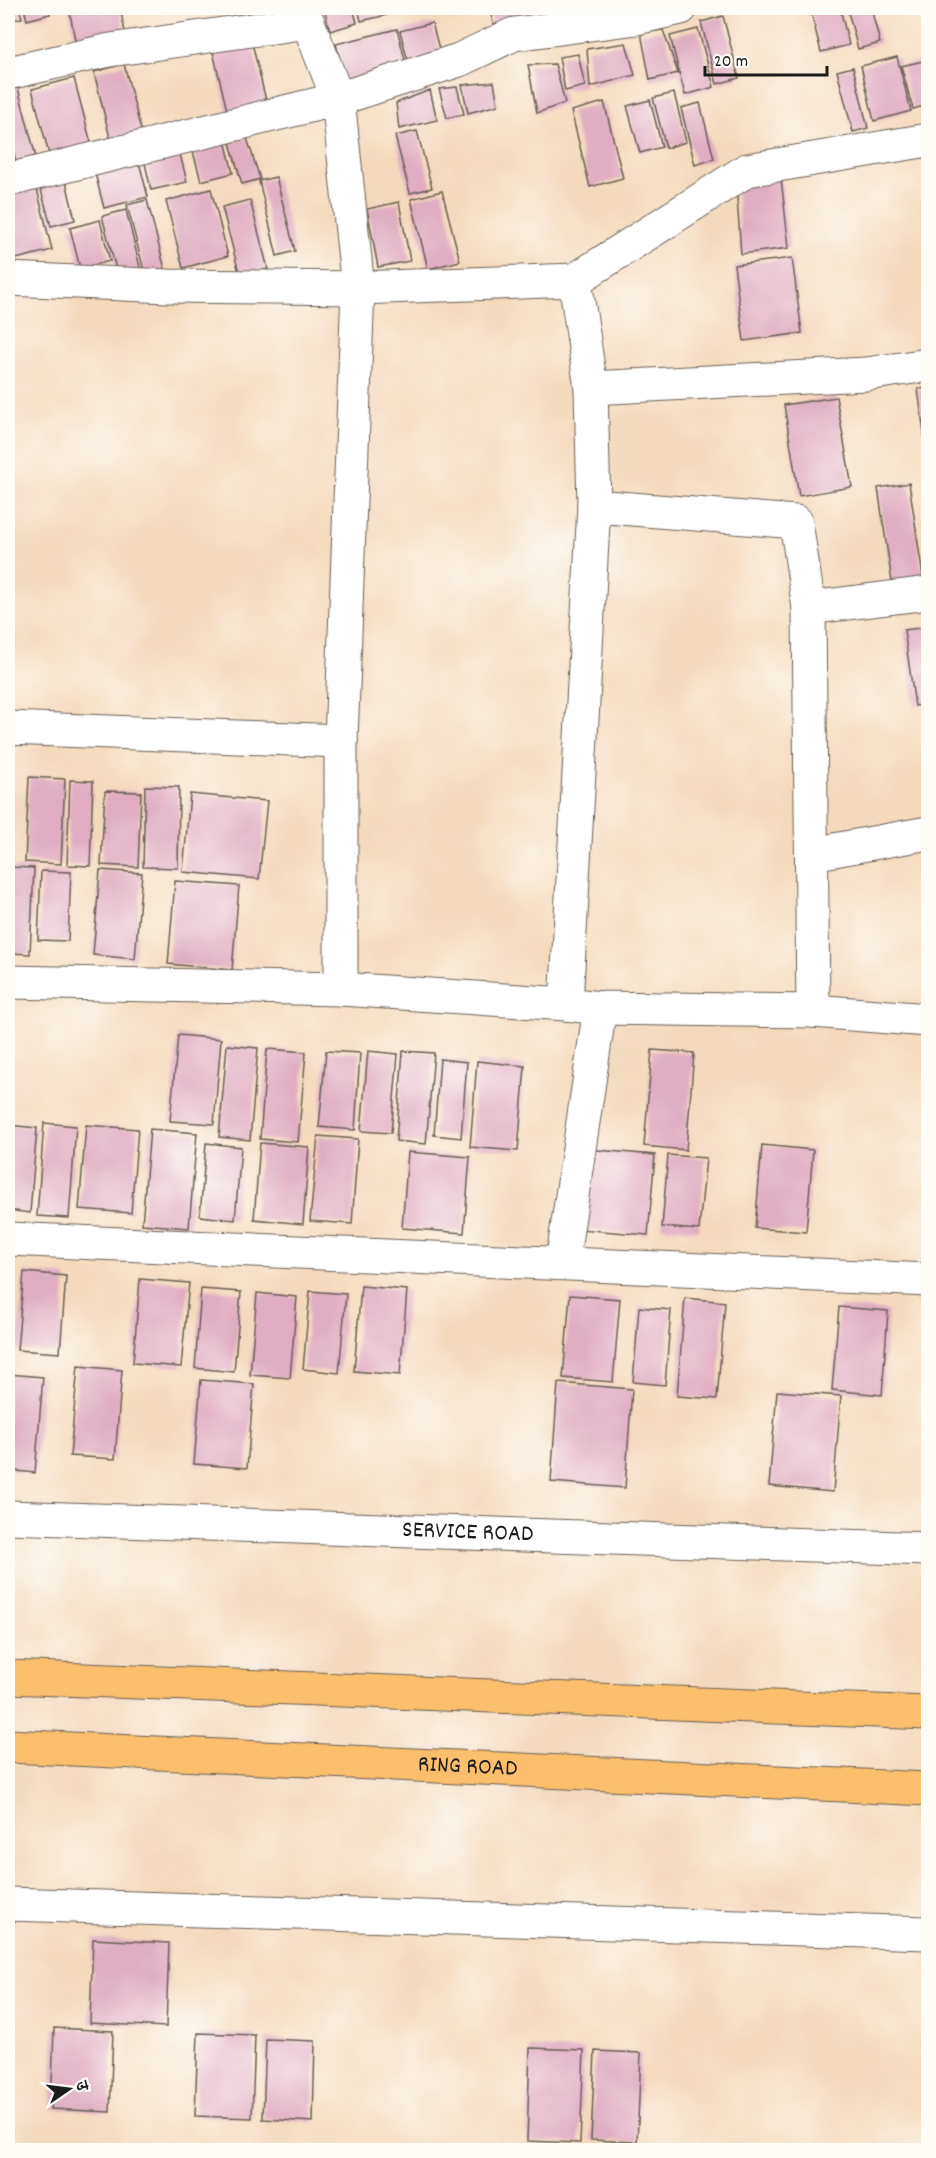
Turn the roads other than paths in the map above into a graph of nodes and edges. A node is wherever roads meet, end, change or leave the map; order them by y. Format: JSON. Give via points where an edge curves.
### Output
{"nodes":[{"id":1,"x":681,"y":8,"type":"edge"},
{"id":2,"x":8,"y":73,"type":"edge"},
{"id":3,"x":338,"y":99,"type":"junction"},
{"id":4,"x":928,"y":140,"type":"edge"},
{"id":5,"x":8,"y":180,"type":"edge"},
{"id":6,"x":8,"y":279,"type":"edge"},
{"id":7,"x":575,"y":280,"type":"junction"},
{"id":8,"x":358,"y":288,"type":"junction"},
{"id":9,"x":928,"y":365,"type":"edge"},
{"id":10,"x":591,"y":388,"type":"junction"},
{"id":11,"x":594,"y":506,"type":"junction"},
{"id":12,"x":928,"y":593,"type":"edge"},
{"id":13,"x":809,"y":608,"type":"junction"},
{"id":14,"x":8,"y":728,"type":"edge"},
{"id":15,"x":341,"y":741,"type":"junction"},
{"id":16,"x":928,"y":833,"type":"edge"},
{"id":17,"x":813,"y":855,"type":"junction"},
{"id":18,"x":8,"y":982,"type":"edge"},
{"id":19,"x":341,"y":989,"type":"junction"},
{"id":20,"x":566,"y":1004,"type":"junction"},
{"id":21,"x":600,"y":1008,"type":"junction"},
{"id":22,"x":813,"y":1011,"type":"junction"},
{"id":23,"x":928,"y":1020,"type":"edge"},
{"id":24,"x":8,"y":1239,"type":"edge"},
{"id":25,"x":562,"y":1263,"type":"junction"},
{"id":26,"x":928,"y":1280,"type":"edge"},
{"id":27,"x":8,"y":1517,"type":"edge"},
{"id":28,"x":928,"y":1549,"type":"edge"},
{"id":29,"x":8,"y":1677,"type":"edge"},
{"id":30,"x":928,"y":1713,"type":"edge"},
{"id":31,"x":8,"y":1746,"type":"edge"},
{"id":32,"x":928,"y":1788,"type":"edge"},
{"id":33,"x":8,"y":1904,"type":"edge"},
{"id":34,"x":928,"y":1933,"type":"edge"}],
"edges":[{"from":1,"to":3,"type":"street","via":[[637,18],[514,34],[459,60]]},
{"from":2,"to":3,"type":"street","via":[[110,50],[309,22]]},
{"from":3,"to":5,"type":"street"},
{"from":3,"to":8,"type":"street"},
{"from":4,"to":7,"type":"street","via":[[747,170]]},
{"from":6,"to":8,"type":"street"},
{"from":7,"to":8,"type":"street"},
{"from":7,"to":10,"type":"street"},
{"from":8,"to":15,"type":"street"},
{"from":9,"to":10,"type":"street","via":[[866,374]]},
{"from":10,"to":11,"type":"street"},
{"from":11,"to":13,"type":"street","via":[[796,522]]},
{"from":11,"to":20,"type":"street"},
{"from":12,"to":13,"type":"street"},
{"from":13,"to":17,"type":"street"},
{"from":14,"to":15,"type":"street"},
{"from":15,"to":19,"type":"street"},
{"from":16,"to":17,"type":"street"},
{"from":17,"to":22,"type":"street"},
{"from":18,"to":19,"type":"street"},
{"from":19,"to":20,"type":"street"},
{"from":20,"to":21,"type":"street"},
{"from":21,"to":22,"type":"street"},
{"from":21,"to":25,"type":"street"},
{"from":22,"to":23,"type":"street"},
{"from":24,"to":25,"type":"street"},
{"from":25,"to":26,"type":"street"},
{"from":27,"to":28,"type":"street","name":"SERVICE ROAD"},
{"from":29,"to":30,"type":"main road"},
{"from":31,"to":32,"type":"main road","name":"RING ROAD"},
{"from":33,"to":34,"type":"street"}]}
